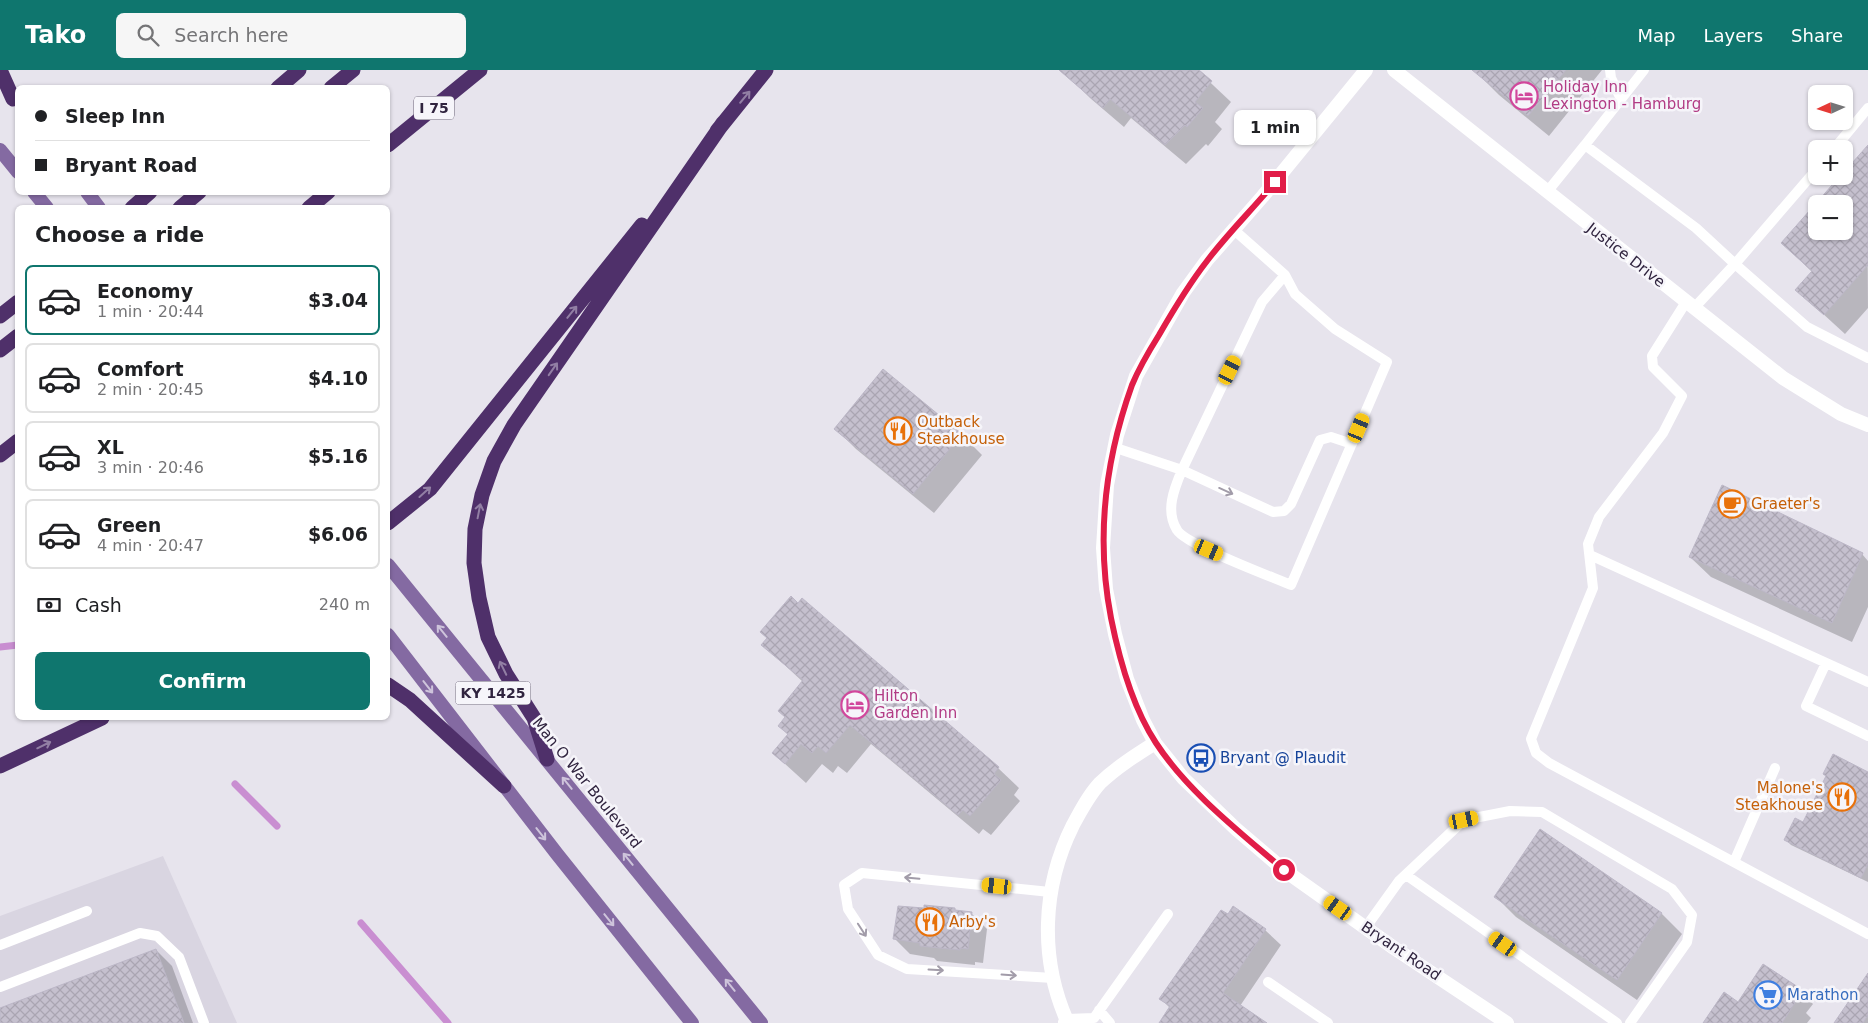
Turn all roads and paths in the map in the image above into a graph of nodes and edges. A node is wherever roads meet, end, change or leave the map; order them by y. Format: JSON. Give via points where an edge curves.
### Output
{"nodes":[{"id":1,"x":0,"y":70,"type":"edge"},
{"id":2,"x":299,"y":70,"type":"edge"},
{"id":3,"x":353,"y":70,"type":"edge"},
{"id":4,"x":480,"y":70,"type":"edge"},
{"id":5,"x":766,"y":70,"type":"edge"},
{"id":6,"x":1366,"y":70,"type":"edge"},
{"id":7,"x":1394,"y":70,"type":"edge"},
{"id":8,"x":1610,"y":70,"type":"edge"},
{"id":9,"x":1644,"y":70,"type":"edge"},
{"id":10,"x":0,"y":83,"type":"edge"},
{"id":11,"x":282,"y":85,"type":"edge"},
{"id":12,"x":335,"y":85,"type":"edge"},
{"id":13,"x":1620,"y":99,"type":"junction"},
{"id":14,"x":15,"y":102,"type":"edge"},
{"id":15,"x":1868,"y":108,"type":"edge"},
{"id":16,"x":723,"y":123,"type":"junction"},
{"id":17,"x":1841,"y":140,"type":"edge"},
{"id":18,"x":390,"y":143,"type":"edge"},
{"id":19,"x":1585,"y":145,"type":"junction"},
{"id":20,"x":0,"y":150,"type":"edge"},
{"id":21,"x":15,"y":168,"type":"edge"},
{"id":22,"x":1808,"y":179,"type":"edge"},
{"id":23,"x":1547,"y":192,"type":"junction"},
{"id":24,"x":147,"y":195,"type":"edge"},
{"id":25,"x":195,"y":195,"type":"edge"},
{"id":26,"x":324,"y":195,"type":"edge"},
{"id":27,"x":135,"y":205,"type":"edge"},
{"id":28,"x":184,"y":205,"type":"edge"},
{"id":29,"x":313,"y":205,"type":"edge"},
{"id":30,"x":1233,"y":229,"type":"junction"},
{"id":31,"x":1735,"y":264,"type":"junction"},
{"id":32,"x":1285,"y":275,"type":"junction"},
{"id":33,"x":15,"y":304,"type":"edge"},
{"id":34,"x":1690,"y":305,"type":"junction"},
{"id":35,"x":0,"y":316,"type":"edge"},
{"id":36,"x":15,"y":338,"type":"edge"},
{"id":37,"x":0,"y":350,"type":"edge"},
{"id":38,"x":1868,"y":358,"type":"edge"},
{"id":39,"x":1868,"y":425,"type":"edge"},
{"id":40,"x":15,"y":443,"type":"edge"},
{"id":41,"x":1352,"y":444,"type":"junction"},
{"id":42,"x":1113,"y":447,"type":"junction"},
{"id":43,"x":0,"y":455,"type":"edge"},
{"id":44,"x":1182,"y":470,"type":"junction"},
{"id":45,"x":390,"y":521,"type":"edge"},
{"id":46,"x":1590,"y":555,"type":"junction"},
{"id":47,"x":390,"y":567,"type":"edge"},
{"id":48,"x":390,"y":637,"type":"edge"},
{"id":49,"x":1826,"y":662,"type":"junction"},
{"id":50,"x":1868,"y":682,"type":"edge"},
{"id":51,"x":390,"y":686,"type":"edge"},
{"id":52,"x":98,"y":720,"type":"edge"},
{"id":53,"x":1868,"y":736,"type":"edge"},
{"id":54,"x":1155,"y":742,"type":"junction"},
{"id":55,"x":547,"y":759,"type":"junction"},
{"id":56,"x":0,"y":766,"type":"edge"},
{"id":57,"x":1775,"y":768,"type":"dead end"},
{"id":58,"x":504,"y":786,"type":"junction"},
{"id":59,"x":1734,"y":862,"type":"junction"},
{"id":60,"x":1406,"y":876,"type":"junction"},
{"id":61,"x":1050,"y":892,"type":"junction"},
{"id":62,"x":86,"y":911,"type":"dead end"},
{"id":63,"x":1168,"y":914,"type":"dead end"},
{"id":64,"x":1366,"y":928,"type":"junction"},
{"id":65,"x":1868,"y":934,"type":"edge"},
{"id":66,"x":0,"y":945,"type":"edge"},
{"id":67,"x":1053,"y":978,"type":"junction"},
{"id":68,"x":1268,"y":982,"type":"dead end"},
{"id":69,"x":0,"y":987,"type":"edge"},
{"id":70,"x":1099,"y":1010,"type":"junction"},
{"id":71,"x":1065,"y":1022,"type":"edge"},
{"id":72,"x":204,"y":1023,"type":"edge"},
{"id":73,"x":692,"y":1023,"type":"edge"},
{"id":74,"x":761,"y":1023,"type":"edge"},
{"id":75,"x":1110,"y":1023,"type":"edge"},
{"id":76,"x":1328,"y":1023,"type":"edge"},
{"id":77,"x":1507,"y":1023,"type":"edge"},
{"id":78,"x":1617,"y":1023,"type":"edge"},
{"id":79,"x":1630,"y":1023,"type":"edge"}],
"edges":[{"from":1,"to":14,"type":"highway"},
{"from":2,"to":11,"type":"highway"},
{"from":3,"to":12,"type":"highway"},
{"from":4,"to":18,"type":"highway","number":"I 75"},
{"from":16,"to":5,"type":"highway","one_way":true},
{"from":6,"to":30,"type":"street","name":"Bryant Road","via":[[1264,196]]},
{"from":7,"to":23,"type":"street","name":"Justice Drive"},
{"from":8,"to":13,"type":"lane"},
{"from":9,"to":13,"type":"lane"},
{"from":10,"to":14,"type":"main road"},
{"from":13,"to":19,"type":"lane"},
{"from":15,"to":17,"type":"lane"},
{"from":45,"to":16,"type":"highway","one_way":true,"via":[[430,489]]},
{"from":55,"to":16,"type":"highway","one_way":true,"via":[[534,718],[506,674],[488,637],[474,563],[475,529],[482,495],[494,461],[514,426]]},
{"from":19,"to":23,"type":"lane"},
{"from":19,"to":31,"type":"lane","via":[[1696,228]]},
{"from":20,"to":21,"type":"main road"},
{"from":22,"to":31,"type":"lane"},
{"from":23,"to":34,"type":"street","name":"Justice Drive"},
{"from":24,"to":27,"type":"highway"},
{"from":25,"to":28,"type":"highway"},
{"from":26,"to":29,"type":"highway"},
{"from":30,"to":32,"type":"lane"},
{"from":30,"to":42,"type":"street","name":"Bryant Road","via":[[1183,293],[1148,354],[1133,383]]},
{"from":31,"to":34,"type":"lane"},
{"from":31,"to":38,"type":"lane","via":[[1807,326]]},
{"from":32,"to":41,"type":"lane","via":[[1295,294],[1335,329],[1387,362]]},
{"from":32,"to":44,"type":"lane","via":[[1262,302]]},
{"from":33,"to":35,"type":"highway"},
{"from":34,"to":39,"type":"street","name":"Justice Drive","via":[[1784,378],[1841,414]]},
{"from":34,"to":46,"type":"lane","via":[[1652,356],[1653,367],[1682,396],[1663,433],[1599,517],[1588,544]]},
{"from":36,"to":37,"type":"highway"},
{"from":40,"to":43,"type":"highway"},
{"from":44,"to":41,"type":"lane","one_way":true,"via":[[1273,512],[1284,511],[1320,440],[1331,437]]},
{"from":41,"to":44,"type":"lane","via":[[1291,585],[1192,543],[1177,530],[1171,509]]},
{"from":42,"to":44,"type":"lane"},
{"from":42,"to":54,"type":"street","name":"Bryant Road","via":[[1103,548],[1106,589],[1127,679]]},
{"from":46,"to":49,"type":"lane"},
{"from":46,"to":59,"type":"lane","via":[[1593,588],[1531,739],[1536,753]]},
{"from":55,"to":47,"type":"main road","name":"Man O War Boulevard","number":"KY 1425","one_way":true},
{"from":48,"to":58,"type":"main road","number":"KY 1425","one_way":true},
{"from":49,"to":50,"type":"lane"},
{"from":49,"to":53,"type":"lane","via":[[1806,706]]},
{"from":51,"to":58,"type":"highway","via":[[410,700]]},
{"from":56,"to":52,"type":"highway","one_way":true},
{"from":54,"to":61,"type":"street","via":[[1099,784],[1082,808],[1061,854]]},
{"from":54,"to":64,"type":"street","name":"Bryant Road","via":[[1183,778],[1236,829],[1284,870]]},
{"from":74,"to":55,"type":"main road","name":"Man O War Boulevard","number":"KY 1425","one_way":true},
{"from":57,"to":59,"type":"lane"},
{"from":58,"to":73,"type":"main road","number":"KY 1425","one_way":true},
{"from":59,"to":65,"type":"lane"},
{"from":60,"to":64,"type":"lane"},
{"from":60,"to":78,"type":"lane"},
{"from":60,"to":79,"type":"lane","via":[[1464,820],[1510,811],[1542,812],[1672,889],[1692,915],[1687,942]]},
{"from":61,"to":67,"type":"street","via":[[1047,923]]},
{"from":61,"to":67,"type":"lane","one_way":true,"via":[[862,873],[844,885],[848,909],[878,955],[908,969]]},
{"from":62,"to":66,"type":"lane"},
{"from":63,"to":70,"type":"lane"},
{"from":64,"to":77,"type":"street","name":"Bryant Road"},
{"from":67,"to":71,"type":"street"},
{"from":68,"to":76,"type":"lane"},
{"from":69,"to":72,"type":"lane","via":[[140,934],[157,936],[180,957]]},
{"from":70,"to":71,"type":"lane","via":[[1094,1018]]},
{"from":70,"to":75,"type":"lane"}]}
